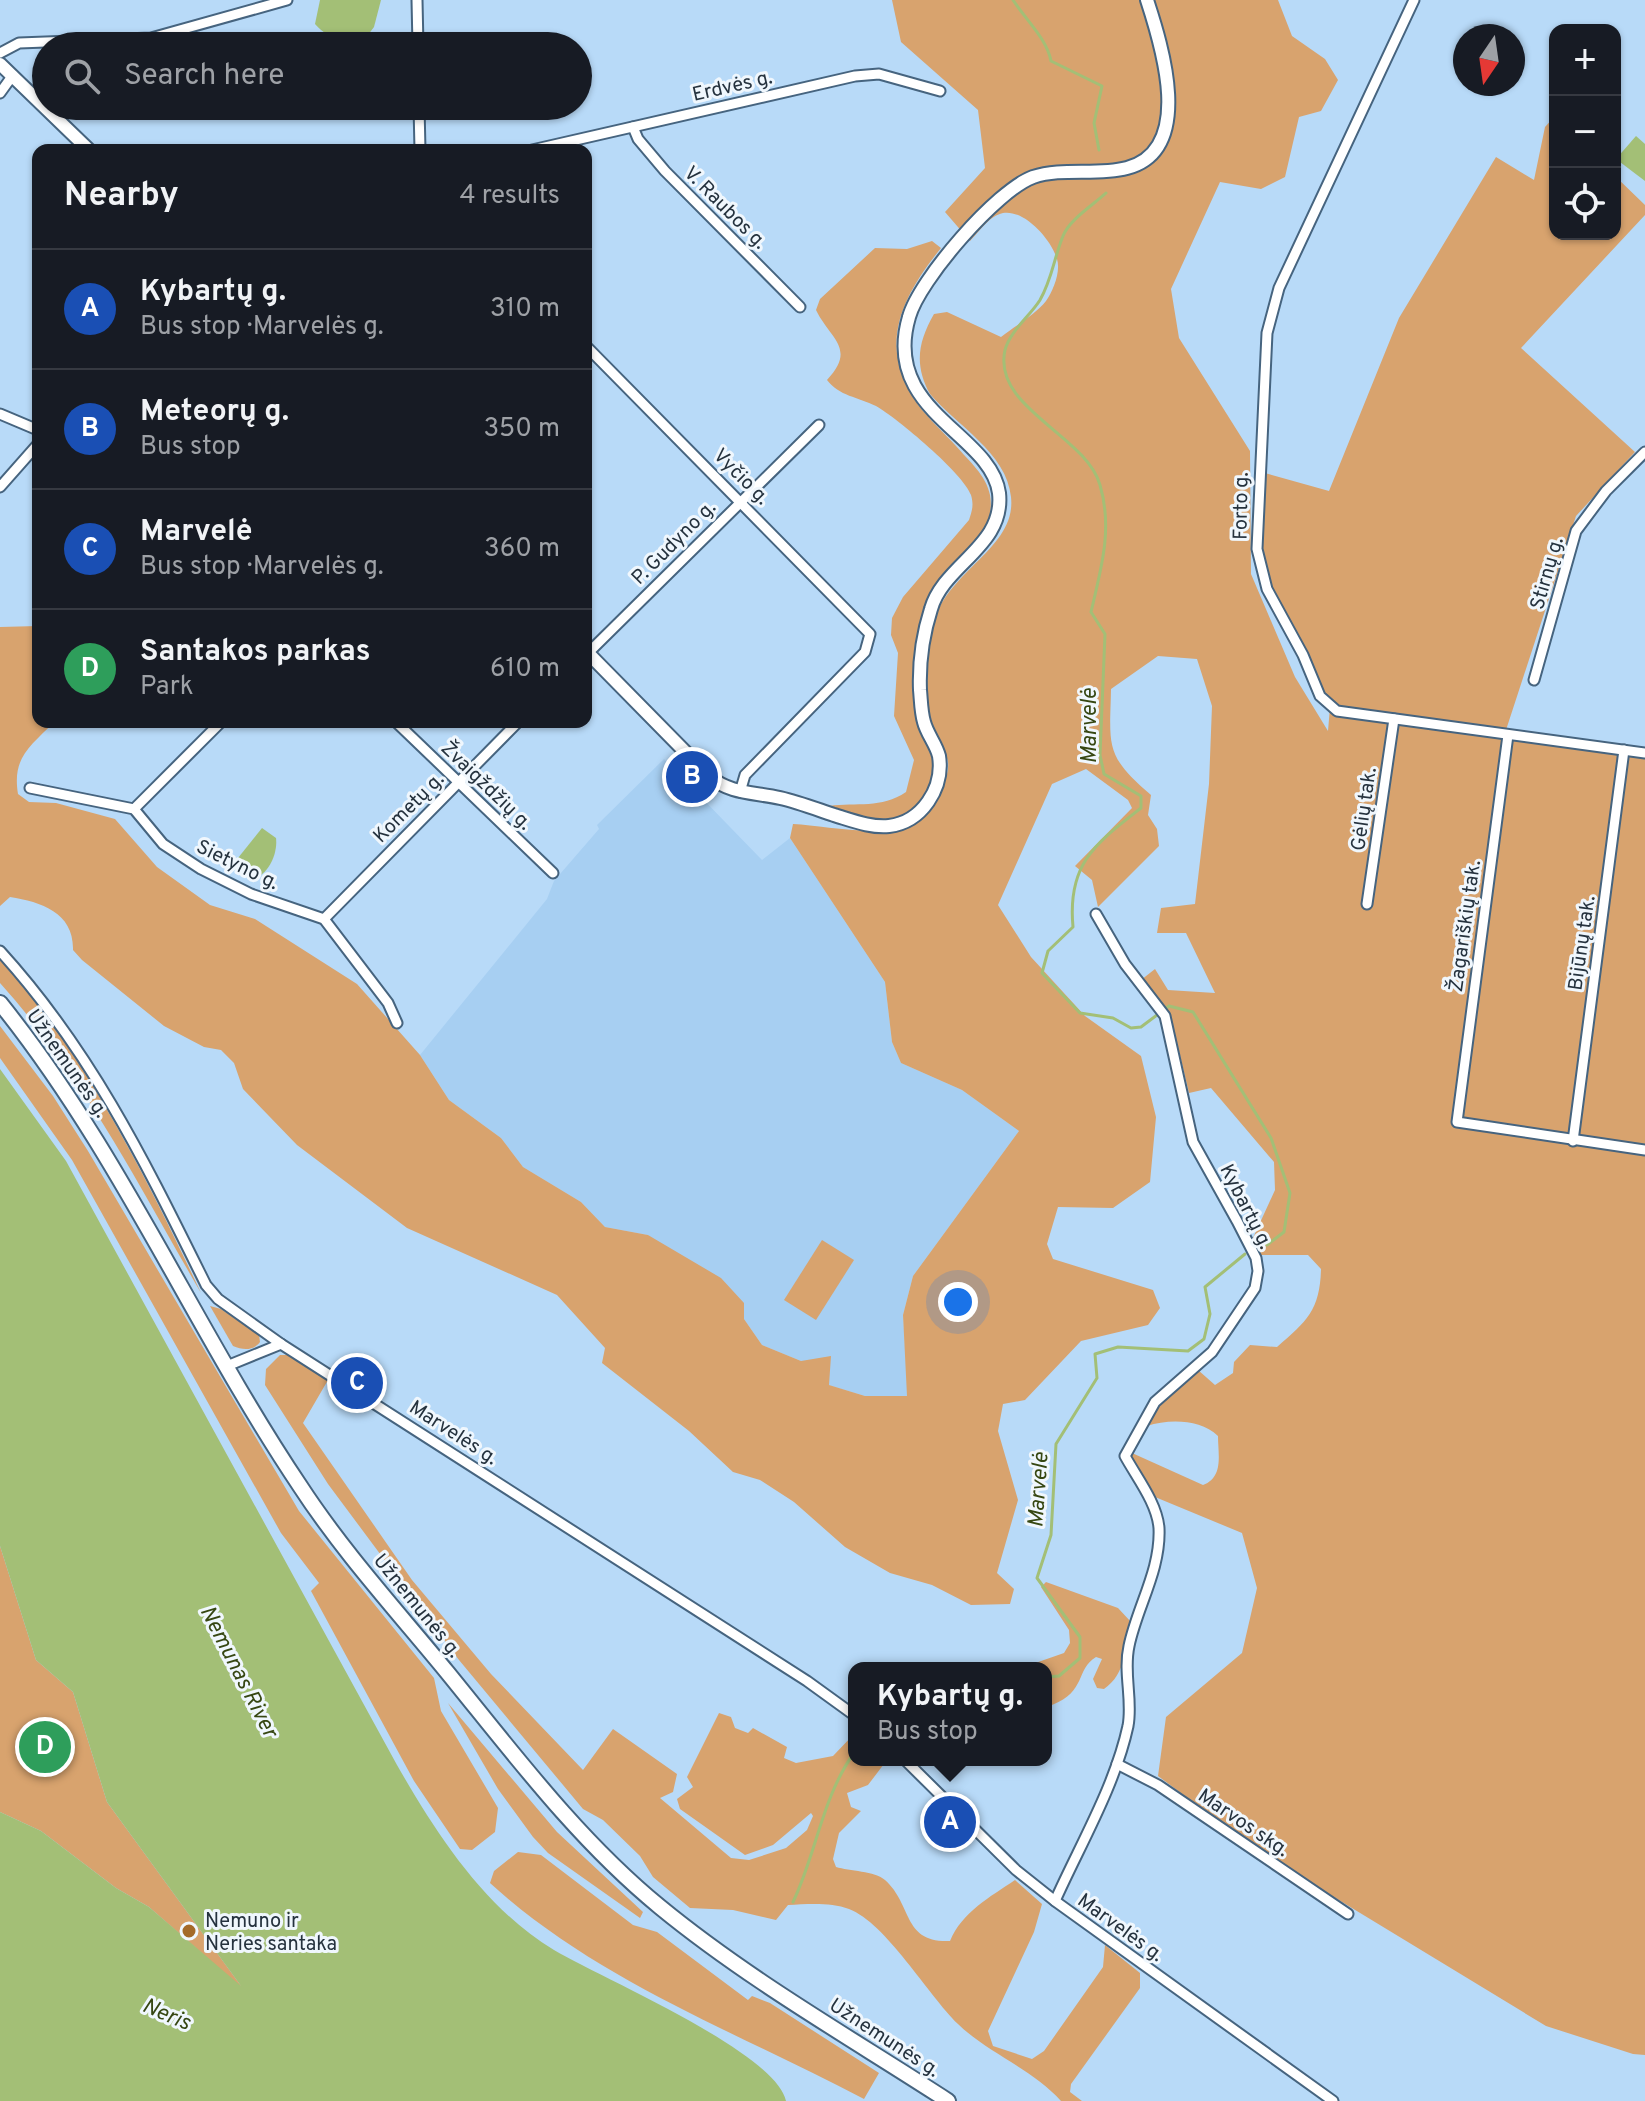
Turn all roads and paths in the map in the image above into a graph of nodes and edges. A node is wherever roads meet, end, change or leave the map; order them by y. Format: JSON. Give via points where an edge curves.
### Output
{"nodes":[{"id":1,"x":287,"y":0,"type":"edge"},
{"id":2,"x":417,"y":0,"type":"edge"},
{"id":3,"x":1147,"y":0,"type":"edge"},
{"id":4,"x":1414,"y":0,"type":"edge"},
{"id":5,"x":182,"y":32,"type":"edge"},
{"id":6,"x":418,"y":32,"type":"edge"},
{"id":7,"x":32,"y":42,"type":"edge"},
{"id":8,"x":0,"y":53,"type":"edge"},
{"id":9,"x":0,"y":64,"type":"edge"},
{"id":10,"x":13,"y":75,"type":"junction"},
{"id":11,"x":940,"y":91,"type":"dead end"},
{"id":12,"x":0,"y":93,"type":"edge"},
{"id":13,"x":32,"y":94,"type":"edge"},
{"id":14,"x":59,"y":120,"type":"edge"},
{"id":15,"x":419,"y":120,"type":"edge"},
{"id":16,"x":633,"y":127,"type":"junction"},
{"id":17,"x":83,"y":144,"type":"edge"},
{"id":18,"x":420,"y":144,"type":"edge"},
{"id":19,"x":558,"y":144,"type":"edge"},
{"id":20,"x":800,"y":307,"type":"dead end"},
{"id":21,"x":592,"y":352,"type":"edge"},
{"id":22,"x":0,"y":414,"type":"edge"},
{"id":23,"x":819,"y":425,"type":"dead end"},
{"id":24,"x":32,"y":427,"type":"edge"},
{"id":25,"x":32,"y":451,"type":"edge"},
{"id":26,"x":1645,"y":452,"type":"edge"},
{"id":27,"x":0,"y":487,"type":"edge"},
{"id":28,"x":741,"y":500,"type":"junction"},
{"id":29,"x":592,"y":648,"type":"edge"},
{"id":30,"x":592,"y":658,"type":"edge"},
{"id":31,"x":1534,"y":680,"type":"dead end"},
{"id":32,"x":1394,"y":719,"type":"junction"},
{"id":33,"x":215,"y":728,"type":"edge"},
{"id":34,"x":402,"y":728,"type":"edge"},
{"id":35,"x":512,"y":728,"type":"edge"},
{"id":36,"x":1508,"y":735,"type":"junction"},
{"id":37,"x":1624,"y":750,"type":"junction"},
{"id":38,"x":1645,"y":753,"type":"edge"},
{"id":39,"x":457,"y":783,"type":"junction"},
{"id":40,"x":30,"y":788,"type":"dead end"},
{"id":41,"x":740,"y":792,"type":"junction"},
{"id":42,"x":134,"y":809,"type":"junction"},
{"id":43,"x":553,"y":873,"type":"dead end"},
{"id":44,"x":1367,"y":904,"type":"dead end"},
{"id":45,"x":1096,"y":914,"type":"dead end"},
{"id":46,"x":324,"y":919,"type":"junction"},
{"id":47,"x":0,"y":951,"type":"edge"},
{"id":48,"x":0,"y":1003,"type":"edge"},
{"id":49,"x":397,"y":1023,"type":"dead end"},
{"id":50,"x":1573,"y":1141,"type":"junction"},
{"id":51,"x":1645,"y":1150,"type":"edge"},
{"id":52,"x":281,"y":1344,"type":"junction"},
{"id":53,"x":227,"y":1366,"type":"junction"},
{"id":54,"x":848,"y":1711,"type":"edge"},
{"id":55,"x":1117,"y":1764,"type":"junction"},
{"id":56,"x":911,"y":1766,"type":"edge"},
{"id":57,"x":1055,"y":1901,"type":"junction"},
{"id":58,"x":1348,"y":1914,"type":"dead end"},
{"id":59,"x":948,"y":2101,"type":"edge"},
{"id":60,"x":1333,"y":2101,"type":"edge"}],
"edges":[{"from":1,"to":5,"type":"street"},
{"from":2,"to":6,"type":"street"},
{"from":3,"to":41,"type":"street","via":[[1169,109],[1157,149],[1125,168],[1035,176],[1013,188],[936,268],[908,319],[906,354],[921,395],[985,463],[999,492],[989,534],[931,609],[920,671],[924,721],[940,769],[932,796],[912,817],[887,826]]},
{"from":4,"to":32,"type":"street","name":"Forto g.","via":[[1273,304],[1258,471],[1261,572],[1320,696],[1337,711]]},
{"from":7,"to":8,"type":"street"},
{"from":9,"to":10,"type":"street"},
{"from":10,"to":12,"type":"street"},
{"from":10,"to":13,"type":"street"},
{"from":11,"to":16,"type":"street","name":"Erdvės g.","via":[[879,74],[855,76]]},
{"from":14,"to":17,"type":"street"},
{"from":15,"to":18,"type":"street"},
{"from":16,"to":19,"type":"street","name":"Erdvės g."},
{"from":16,"to":20,"type":"street","name":"V. Raubos g.","via":[[665,171]]},
{"from":21,"to":28,"type":"street","name":"Vyčio g."},
{"from":22,"to":24,"type":"street"},
{"from":23,"to":28,"type":"street","name":"P. Gudyno g."},
{"from":25,"to":27,"type":"street"},
{"from":26,"to":31,"type":"street","name":"Stirnų g.","via":[[1576,531]]},
{"from":28,"to":29,"type":"street","name":"P. Gudyno g."},
{"from":28,"to":41,"type":"street","name":"Vyčio g.","via":[[870,634],[865,652],[745,775]]},
{"from":30,"to":41,"type":"street","via":[[709,776]]},
{"from":32,"to":36,"type":"street","name":"Forto g."},
{"from":32,"to":44,"type":"street","name":"Gėlių tak."},
{"from":33,"to":42,"type":"street"},
{"from":34,"to":39,"type":"street","name":"Žvaigždžių g."},
{"from":35,"to":39,"type":"street","name":"Kometų g."},
{"from":36,"to":37,"type":"street","name":"Forto g."},
{"from":36,"to":50,"type":"street","name":"Žagariškių tak.","via":[[1457,1122]]},
{"from":37,"to":38,"type":"street","name":"Forto g."},
{"from":37,"to":50,"type":"street","name":"Bijūnų tak."},
{"from":39,"to":43,"type":"street","name":"Žvaigždžių g."},
{"from":39,"to":46,"type":"street","name":"Kometų g."},
{"from":40,"to":42,"type":"street"},
{"from":42,"to":46,"type":"street","name":"Sietyno g.","via":[[163,844],[201,869],[251,894]]},
{"from":45,"to":55,"type":"street","name":"Kybartų g.","via":[[1162,1012],[1174,1045],[1193,1142],[1256,1258],[1258,1271],[1255,1288],[1212,1352],[1155,1402],[1125,1456],[1154,1507],[1159,1527],[1151,1581],[1129,1644],[1128,1722]]},
{"from":46,"to":49,"type":"street","via":[[388,1003]]},
{"from":47,"to":52,"type":"street","name":"Marvelės g.","via":[[41,996],[90,1065],[206,1285]]},
{"from":48,"to":53,"type":"main road","name":"Užnemunės g.","via":[[49,1064],[103,1149]]},
{"from":50,"to":51,"type":"street"},
{"from":52,"to":53,"type":"street"},
{"from":52,"to":54,"type":"street","name":"Marvelės g."},
{"from":53,"to":59,"type":"main road","name":"Užnemunės g.","via":[[300,1486],[344,1546],[531,1776],[606,1858],[719,1952]]},
{"from":55,"to":57,"type":"street","name":"Kybartų g."},
{"from":55,"to":58,"type":"street","name":"Marvos skg.","via":[[1158,1785]]},
{"from":56,"to":57,"type":"street","name":"Marvelės g.","via":[[1016,1870]]},
{"from":57,"to":60,"type":"street","name":"Marvelės g."}]}
